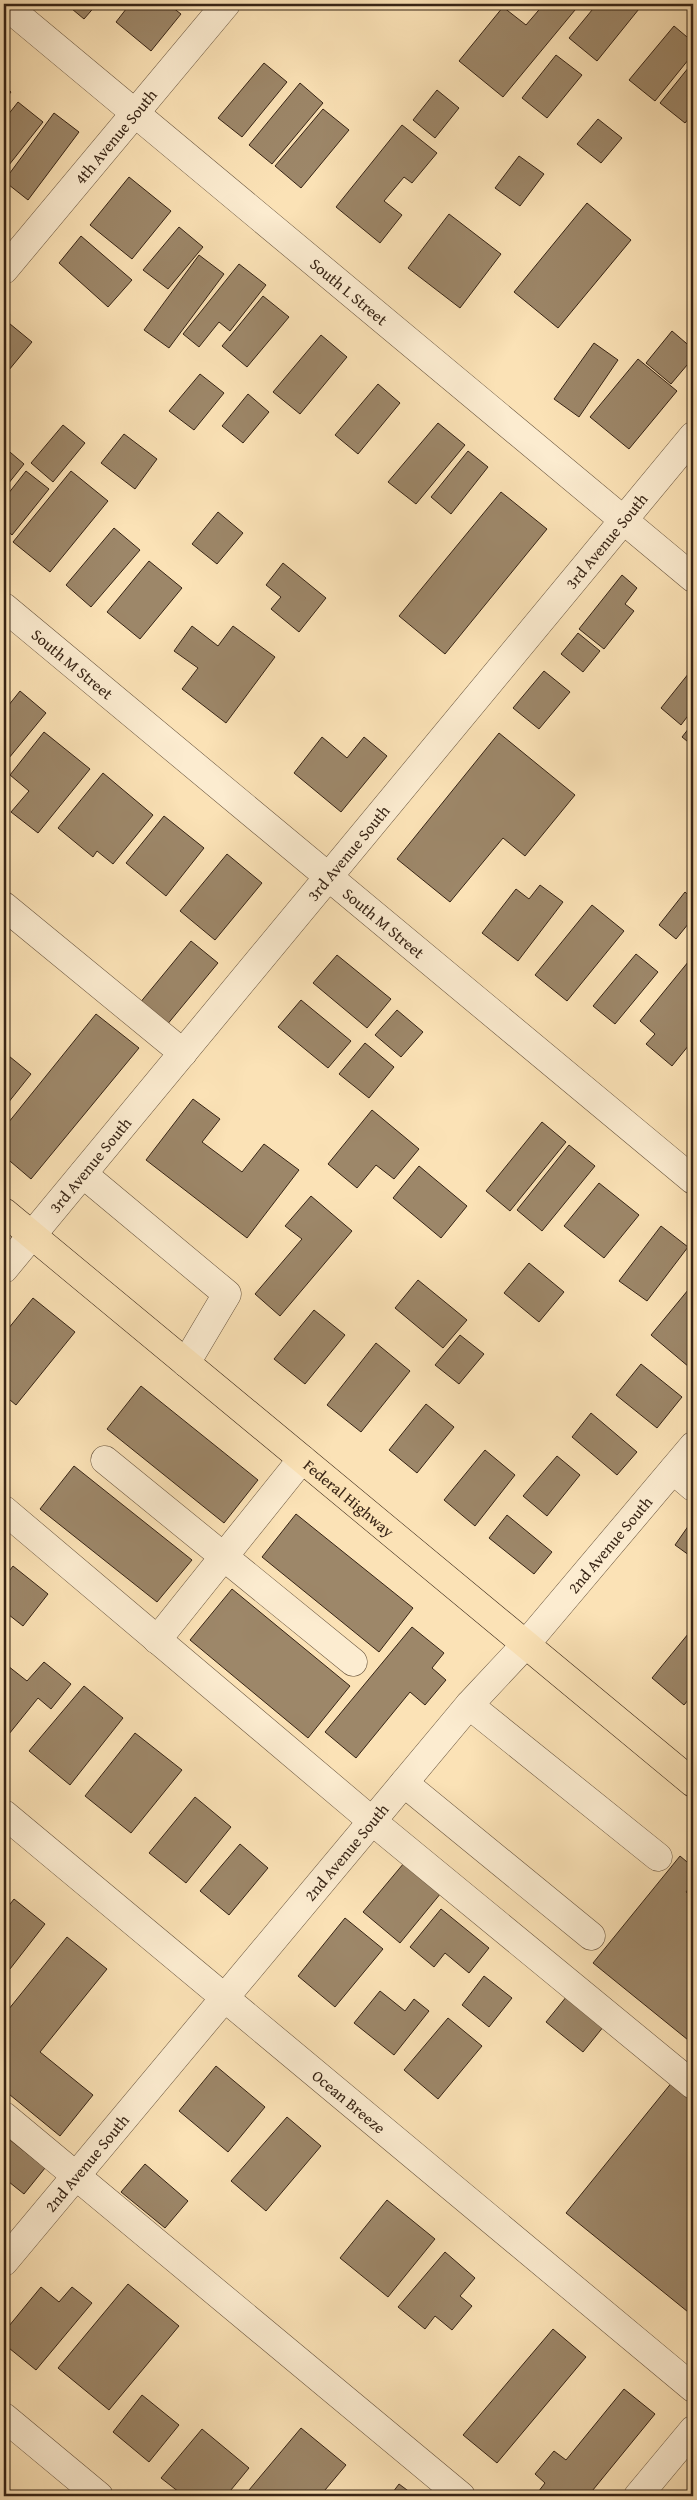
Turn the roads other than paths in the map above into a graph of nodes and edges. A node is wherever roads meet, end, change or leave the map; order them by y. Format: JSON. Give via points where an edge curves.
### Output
{"nodes":[{"id":1,"x":4,"y":4,"type":"edge"},
{"id":2,"x":226,"y":4,"type":"edge"},
{"id":3,"x":134,"y":113,"type":"junction"},
{"id":4,"x":4,"y":270,"type":"edge"},
{"id":5,"x":693,"y":436,"type":"edge"},
{"id":6,"x":624,"y":521,"type":"junction"},
{"id":7,"x":693,"y":578,"type":"edge"},
{"id":8,"x":4,"y":608,"type":"edge"},
{"id":9,"x":328,"y":877,"type":"junction"},
{"id":10,"x":4,"y":906,"type":"edge"},
{"id":11,"x":183,"y":1053,"type":"junction"},
{"id":12,"x":83,"y":1174,"type":"junction"},
{"id":13,"x":693,"y":1180,"type":"edge"},
{"id":14,"x":4,"y":1212,"type":"edge"},
{"id":15,"x":32,"y":1236,"type":"junction"},
{"id":16,"x":4,"y":1269,"type":"edge"},
{"id":17,"x":186,"y":1363,"type":"junction"},
{"id":18,"x":693,"y":1446,"type":"edge"},
{"id":19,"x":302,"y":1459,"type":"junction"},
{"id":20,"x":105,"y":1460,"type":"dead end"},
{"id":21,"x":683,"y":1479,"type":"edge"},
{"id":22,"x":4,"y":1510,"type":"edge"},
{"id":23,"x":224,"y":1557,"type":"junction"},
{"id":24,"x":157,"y":1640,"type":"junction"},
{"id":25,"x":526,"y":1644,"type":"junction"},
{"id":26,"x":352,"y":1662,"type":"dead end"},
{"id":27,"x":469,"y":1705,"type":"junction"},
{"id":28,"x":404,"y":1783,"type":"junction"},
{"id":29,"x":693,"y":1783,"type":"edge"},
{"id":30,"x":4,"y":1814,"type":"edge"},
{"id":31,"x":372,"y":1821,"type":"junction"},
{"id":32,"x":658,"y":1857,"type":"dead end"},
{"id":33,"x":591,"y":1936,"type":"dead end"},
{"id":34,"x":224,"y":1998,"type":"junction"},
{"id":35,"x":693,"y":2085,"type":"edge"},
{"id":36,"x":4,"y":2116,"type":"edge"},
{"id":37,"x":75,"y":2176,"type":"junction"},
{"id":38,"x":4,"y":2262,"type":"edge"},
{"id":39,"x":693,"y":2388,"type":"edge"},
{"id":40,"x":4,"y":2417,"type":"edge"},
{"id":41,"x":693,"y":2430,"type":"edge"},
{"id":42,"x":99,"y":2496,"type":"edge"},
{"id":43,"x":461,"y":2496,"type":"edge"},
{"id":44,"x":638,"y":2496,"type":"edge"}],
"edges":[{"from":1,"to":3,"type":"street","name":"South L Street"},
{"from":2,"to":3,"type":"street","name":"4th Avenue South"},
{"from":3,"to":4,"type":"street","name":"4th Avenue South"},
{"from":3,"to":6,"type":"street","name":"South L Street"},
{"from":5,"to":6,"type":"street","name":"3rd Avenue South"},
{"from":6,"to":7,"type":"street","name":"South L Street"},
{"from":6,"to":9,"type":"street","name":"3rd Avenue South"},
{"from":8,"to":9,"type":"street","name":"South M Street"},
{"from":9,"to":11,"type":"street","name":"3rd Avenue South"},
{"from":9,"to":13,"type":"street","name":"South M Street"},
{"from":10,"to":11,"type":"street"},
{"from":11,"to":12,"type":"street","name":"3rd Avenue South"},
{"from":12,"to":15,"type":"street","name":"3rd Avenue South"},
{"from":12,"to":17,"type":"street","via":[[227,1294]]},
{"from":14,"to":15,"type":"main road","name":"Federal Highway"},
{"from":15,"to":16,"type":"street","name":"3rd Avenue South"},
{"from":15,"to":17,"type":"main road","name":"Federal Highway"},
{"from":17,"to":19,"type":"main road","name":"Federal Highway"},
{"from":18,"to":21,"type":"street","name":"2nd Avenue South"},
{"from":19,"to":23,"type":"street"},
{"from":19,"to":25,"type":"main road","name":"Federal Highway"},
{"from":20,"to":23,"type":"street"},
{"from":21,"to":25,"type":"street","name":"2nd Avenue South"},
{"from":22,"to":24,"type":"street"},
{"from":23,"to":24,"type":"street"},
{"from":23,"to":26,"type":"street"},
{"from":24,"to":31,"type":"street"},
{"from":25,"to":27,"type":"street","name":"2nd Avenue South"},
{"from":25,"to":29,"type":"main road","name":"Federal Highway"},
{"from":27,"to":28,"type":"street","name":"2nd Avenue South"},
{"from":27,"to":32,"type":"street"},
{"from":28,"to":31,"type":"street","name":"2nd Avenue South"},
{"from":28,"to":33,"type":"street"},
{"from":30,"to":34,"type":"street","name":"Ocean Breeze"},
{"from":31,"to":34,"type":"street","name":"2nd Avenue South"},
{"from":31,"to":35,"type":"street"},
{"from":34,"to":37,"type":"street","name":"2nd Avenue South"},
{"from":34,"to":39,"type":"street","name":"Ocean Breeze"},
{"from":36,"to":37,"type":"street"},
{"from":37,"to":38,"type":"street","name":"2nd Avenue South"},
{"from":37,"to":43,"type":"street"},
{"from":40,"to":42,"type":"street"},
{"from":41,"to":44,"type":"street"}]}
